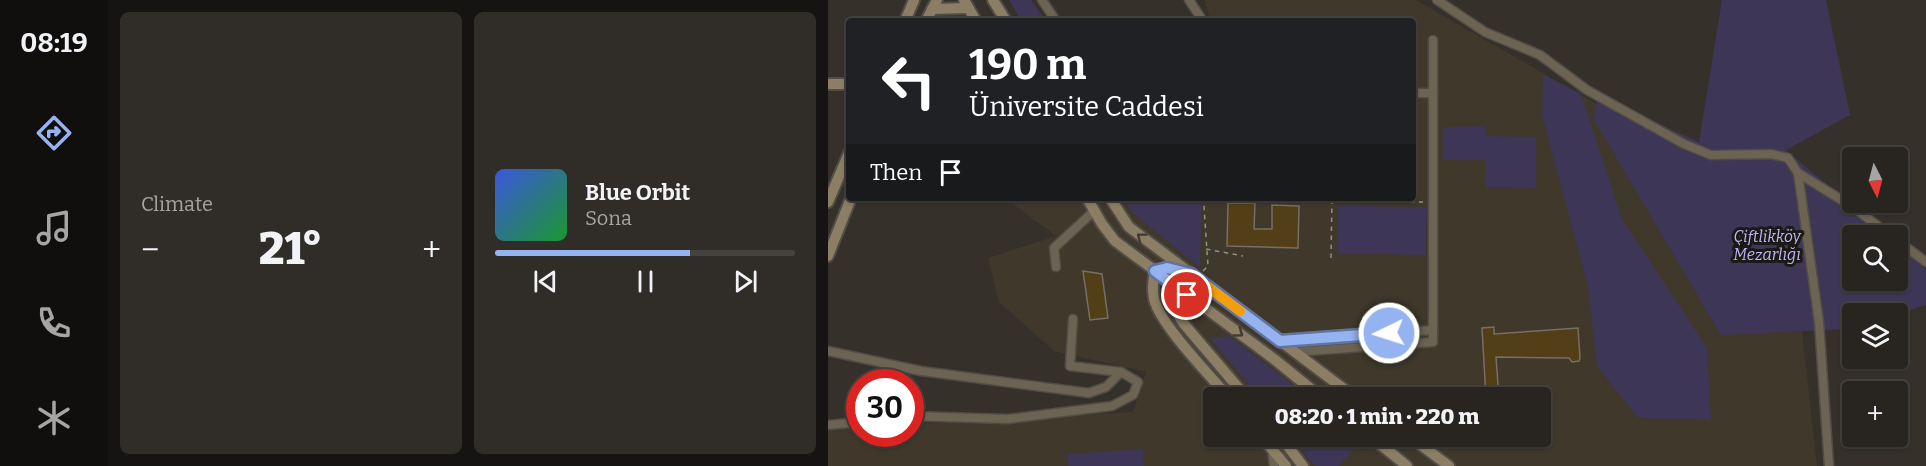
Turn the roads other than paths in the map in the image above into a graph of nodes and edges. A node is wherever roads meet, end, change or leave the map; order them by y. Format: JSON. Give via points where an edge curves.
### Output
{"nodes":[{"id":1,"x":915,"y":0,"type":"edge"},
{"id":2,"x":993,"y":0,"type":"edge"},
{"id":3,"x":1041,"y":0,"type":"edge"},
{"id":4,"x":1190,"y":0,"type":"edge"},
{"id":5,"x":1437,"y":0,"type":"edge"},
{"id":6,"x":935,"y":4,"type":"edge"},
{"id":7,"x":966,"y":4,"type":"edge"},
{"id":8,"x":906,"y":18,"type":"edge"},
{"id":9,"x":928,"y":18,"type":"edge"},
{"id":10,"x":974,"y":18,"type":"edge"},
{"id":11,"x":1004,"y":18,"type":"edge"},
{"id":12,"x":1054,"y":18,"type":"edge"},
{"id":13,"x":1201,"y":18,"type":"edge"},
{"id":14,"x":1433,"y":40,"type":"dead end"},
{"id":15,"x":828,"y":84,"type":"edge"},
{"id":16,"x":846,"y":84,"type":"edge"},
{"id":17,"x":1416,"y":93,"type":"edge"},
{"id":18,"x":1433,"y":93,"type":"junction"},
{"id":19,"x":846,"y":160,"type":"edge"},
{"id":20,"x":1798,"y":173,"type":"junction"},
{"id":21,"x":850,"y":201,"type":"edge"},
{"id":22,"x":1089,"y":201,"type":"edge"},
{"id":23,"x":1112,"y":201,"type":"edge"},
{"id":24,"x":828,"y":202,"type":"edge"},
{"id":25,"x":1094,"y":211,"type":"junction"},
{"id":26,"x":1877,"y":225,"type":"edge"},
{"id":27,"x":1908,"y":248,"type":"edge"},
{"id":28,"x":1159,"y":250,"type":"junction"},
{"id":29,"x":828,"y":256,"type":"edge"},
{"id":30,"x":1926,"y":262,"type":"edge"},
{"id":31,"x":1056,"y":267,"type":"dead end"},
{"id":32,"x":1167,"y":268,"type":"junction"},
{"id":33,"x":1155,"y":271,"type":"junction"},
{"id":34,"x":1193,"y":276,"type":"junction"},
{"id":35,"x":1170,"y":282,"type":"junction"},
{"id":36,"x":1073,"y":320,"type":"dead end"},
{"id":37,"x":1433,"y":330,"type":"junction"},
{"id":38,"x":1280,"y":341,"type":"junction"},
{"id":39,"x":828,"y":351,"type":"edge"},
{"id":40,"x":1294,"y":352,"type":"junction"},
{"id":41,"x":1121,"y":372,"type":"junction"},
{"id":42,"x":1220,"y":387,"type":"edge"},
{"id":43,"x":1238,"y":387,"type":"edge"},
{"id":44,"x":1308,"y":387,"type":"edge"},
{"id":45,"x":1341,"y":387,"type":"edge"},
{"id":46,"x":924,"y":416,"type":"edge"},
{"id":47,"x":846,"y":423,"type":"edge"},
{"id":48,"x":828,"y":425,"type":"edge"},
{"id":49,"x":1289,"y":447,"type":"edge"},
{"id":50,"x":1384,"y":447,"type":"edge"},
{"id":51,"x":1424,"y":447,"type":"edge"},
{"id":52,"x":1272,"y":449,"type":"joint"},
{"id":53,"x":1274,"y":466,"type":"edge"},
{"id":54,"x":1286,"y":466,"type":"edge"},
{"id":55,"x":1304,"y":466,"type":"edge"},
{"id":56,"x":1407,"y":466,"type":"edge"},
{"id":57,"x":1449,"y":466,"type":"edge"},
{"id":58,"x":1829,"y":466,"type":"edge"}],
"edges":[{"from":1,"to":8,"type":"main road"},
{"from":2,"to":11,"type":"main road"},
{"from":3,"to":12,"type":"street"},
{"from":4,"to":13,"type":"street"},
{"from":5,"to":20,"type":"street","via":[[1485,32],[1540,55],[1587,90],[1684,144],[1711,155],[1771,154],[1788,158]]},
{"from":6,"to":7,"type":"main road"},
{"from":6,"to":9,"type":"main road"},
{"from":7,"to":10,"type":"main road"},
{"from":14,"to":18,"type":"street"},
{"from":15,"to":16,"type":"main road"},
{"from":17,"to":18,"type":"street"},
{"from":18,"to":37,"type":"street"},
{"from":19,"to":24,"type":"main road"},
{"from":20,"to":26,"type":"street"},
{"from":20,"to":58,"type":"street","via":[[1819,322]]},
{"from":21,"to":29,"type":"main road"},
{"from":22,"to":25,"type":"main road"},
{"from":28,"to":23,"type":"main road","one_way":true,"via":[[1129,227]]},
{"from":25,"to":31,"type":"street","via":[[1054,248]]},
{"from":25,"to":33,"type":"main road","via":[[1115,241]]},
{"from":27,"to":30,"type":"street"},
{"from":28,"to":32,"type":"street"},
{"from":28,"to":34,"type":"main road"},
{"from":32,"to":33,"type":"street"},
{"from":32,"to":34,"type":"street"},
{"from":32,"to":35,"type":"street"},
{"from":33,"to":35,"type":"main road"},
{"from":33,"to":42,"type":"main road","via":[[1154,301],[1166,322]]},
{"from":34,"to":38,"type":"main road"},
{"from":35,"to":43,"type":"main road","via":[[1172,305],[1184,324]]},
{"from":35,"to":44,"type":"main road","one_way":true},
{"from":36,"to":41,"type":"street","via":[[1070,366]]},
{"from":37,"to":38,"type":"street"},
{"from":37,"to":40,"type":"street","via":[[1433,342]]},
{"from":38,"to":40,"type":"main road"},
{"from":39,"to":41,"type":"street","via":[[921,371],[1089,393],[1106,387]]},
{"from":40,"to":45,"type":"main road"},
{"from":41,"to":46,"type":"street","via":[[1138,382],[1133,395],[1112,406],[1008,419]]},
{"from":47,"to":48,"type":"street"},
{"from":49,"to":55,"type":"main road"},
{"from":50,"to":56,"type":"main road"},
{"from":51,"to":57,"type":"main road"},
{"from":52,"to":53,"type":"street"},
{"from":52,"to":54,"type":"main road"}]}
